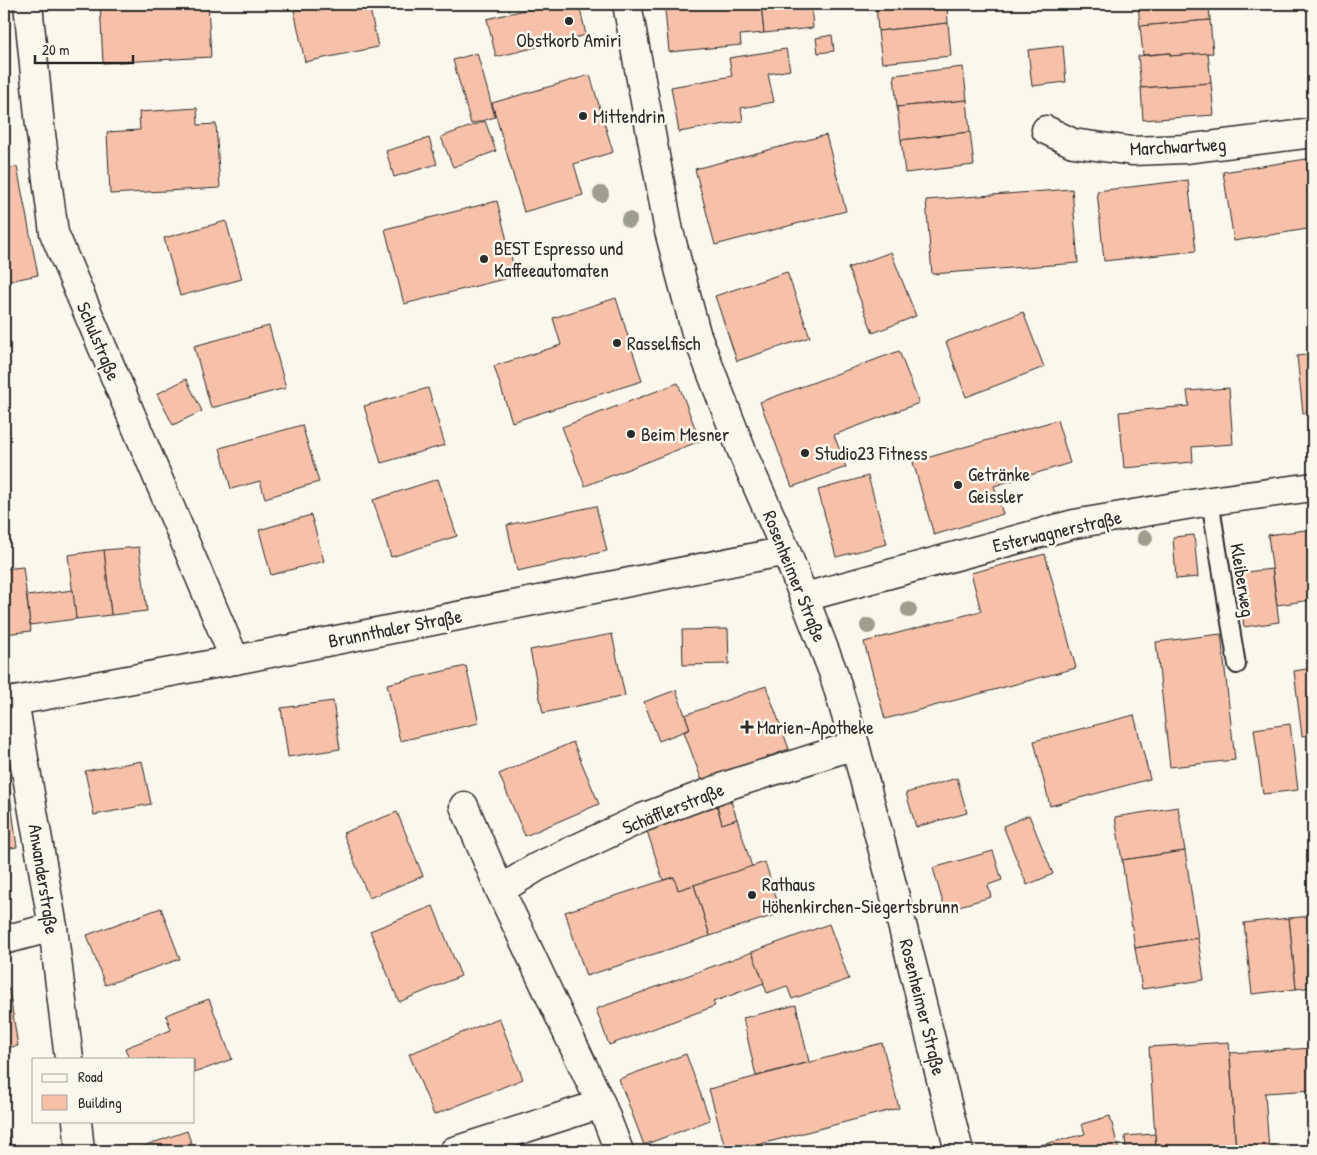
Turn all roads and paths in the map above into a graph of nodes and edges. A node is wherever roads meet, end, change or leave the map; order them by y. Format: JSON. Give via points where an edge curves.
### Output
{"nodes":[{"id":1,"x":28,"y":4,"type":"edge"},
{"id":2,"x":627,"y":4,"type":"edge"},
{"id":3,"x":1046,"y":130,"type":"dead end"},
{"id":4,"x":1313,"y":133,"type":"edge"},
{"id":5,"x":1313,"y":487,"type":"edge"},
{"id":6,"x":1210,"y":501,"type":"junction"},
{"id":7,"x":786,"y":551,"type":"junction"},
{"id":8,"x":805,"y":597,"type":"junction"},
{"id":9,"x":235,"y":660,"type":"junction"},
{"id":10,"x":1237,"y":665,"type":"dead end"},
{"id":11,"x":9,"y":702,"type":"edge"},
{"id":12,"x":855,"y":745,"type":"junction"},
{"id":13,"x":464,"y":806,"type":"dead end"},
{"id":14,"x":500,"y":890,"type":"junction"},
{"id":15,"x":53,"y":927,"type":"junction"},
{"id":16,"x":4,"y":940,"type":"edge"},
{"id":17,"x":69,"y":1058,"type":"edge"},
{"id":18,"x":601,"y":1104,"type":"junction"},
{"id":19,"x":77,"y":1122,"type":"edge"},
{"id":20,"x":80,"y":1151,"type":"edge"},
{"id":21,"x":454,"y":1151,"type":"edge"},
{"id":22,"x":619,"y":1151,"type":"edge"},
{"id":23,"x":959,"y":1151,"type":"edge"}],
"edges":[{"from":1,"to":9,"type":"street","name":"Schulstraße","via":[[54,233]]},
{"from":2,"to":7,"type":"street","name":"Rosenheimer Straße","via":[[669,231],[696,333],[743,454]]},
{"from":3,"to":4,"type":"street","name":"Marchwartweg","via":[[1073,143],[1132,151],[1185,149]]},
{"from":5,"to":6,"type":"street","name":"Esterwagnerstraße"},
{"from":6,"to":8,"type":"street","name":"Esterwagnerstraße","via":[[1074,524]]},
{"from":6,"to":10,"type":"lane","name":"Kleiberweg"},
{"from":7,"to":8,"type":"street","name":"Rosenheimer Straße"},
{"from":7,"to":9,"type":"street","name":"Brunnthaler Straße"},
{"from":8,"to":12,"type":"street","name":"Rosenheimer Straße","via":[[833,672]]},
{"from":9,"to":11,"type":"street","name":"Brunnthaler Straße"},
{"from":11,"to":15,"type":"street","name":"Anwanderstraße"},
{"from":12,"to":14,"type":"street","name":"Schäfflerstraße","via":[[732,784],[642,818],[537,867]]},
{"from":12,"to":23,"type":"street","name":"Rosenheimer Straße"},
{"from":13,"to":14,"type":"street"},
{"from":14,"to":18,"type":"street"},
{"from":15,"to":16,"type":"street"},
{"from":15,"to":17,"type":"street","name":"Anwanderstraße"},
{"from":18,"to":21,"type":"street"},
{"from":18,"to":22,"type":"street"},
{"from":19,"to":20,"type":"street"}]}
